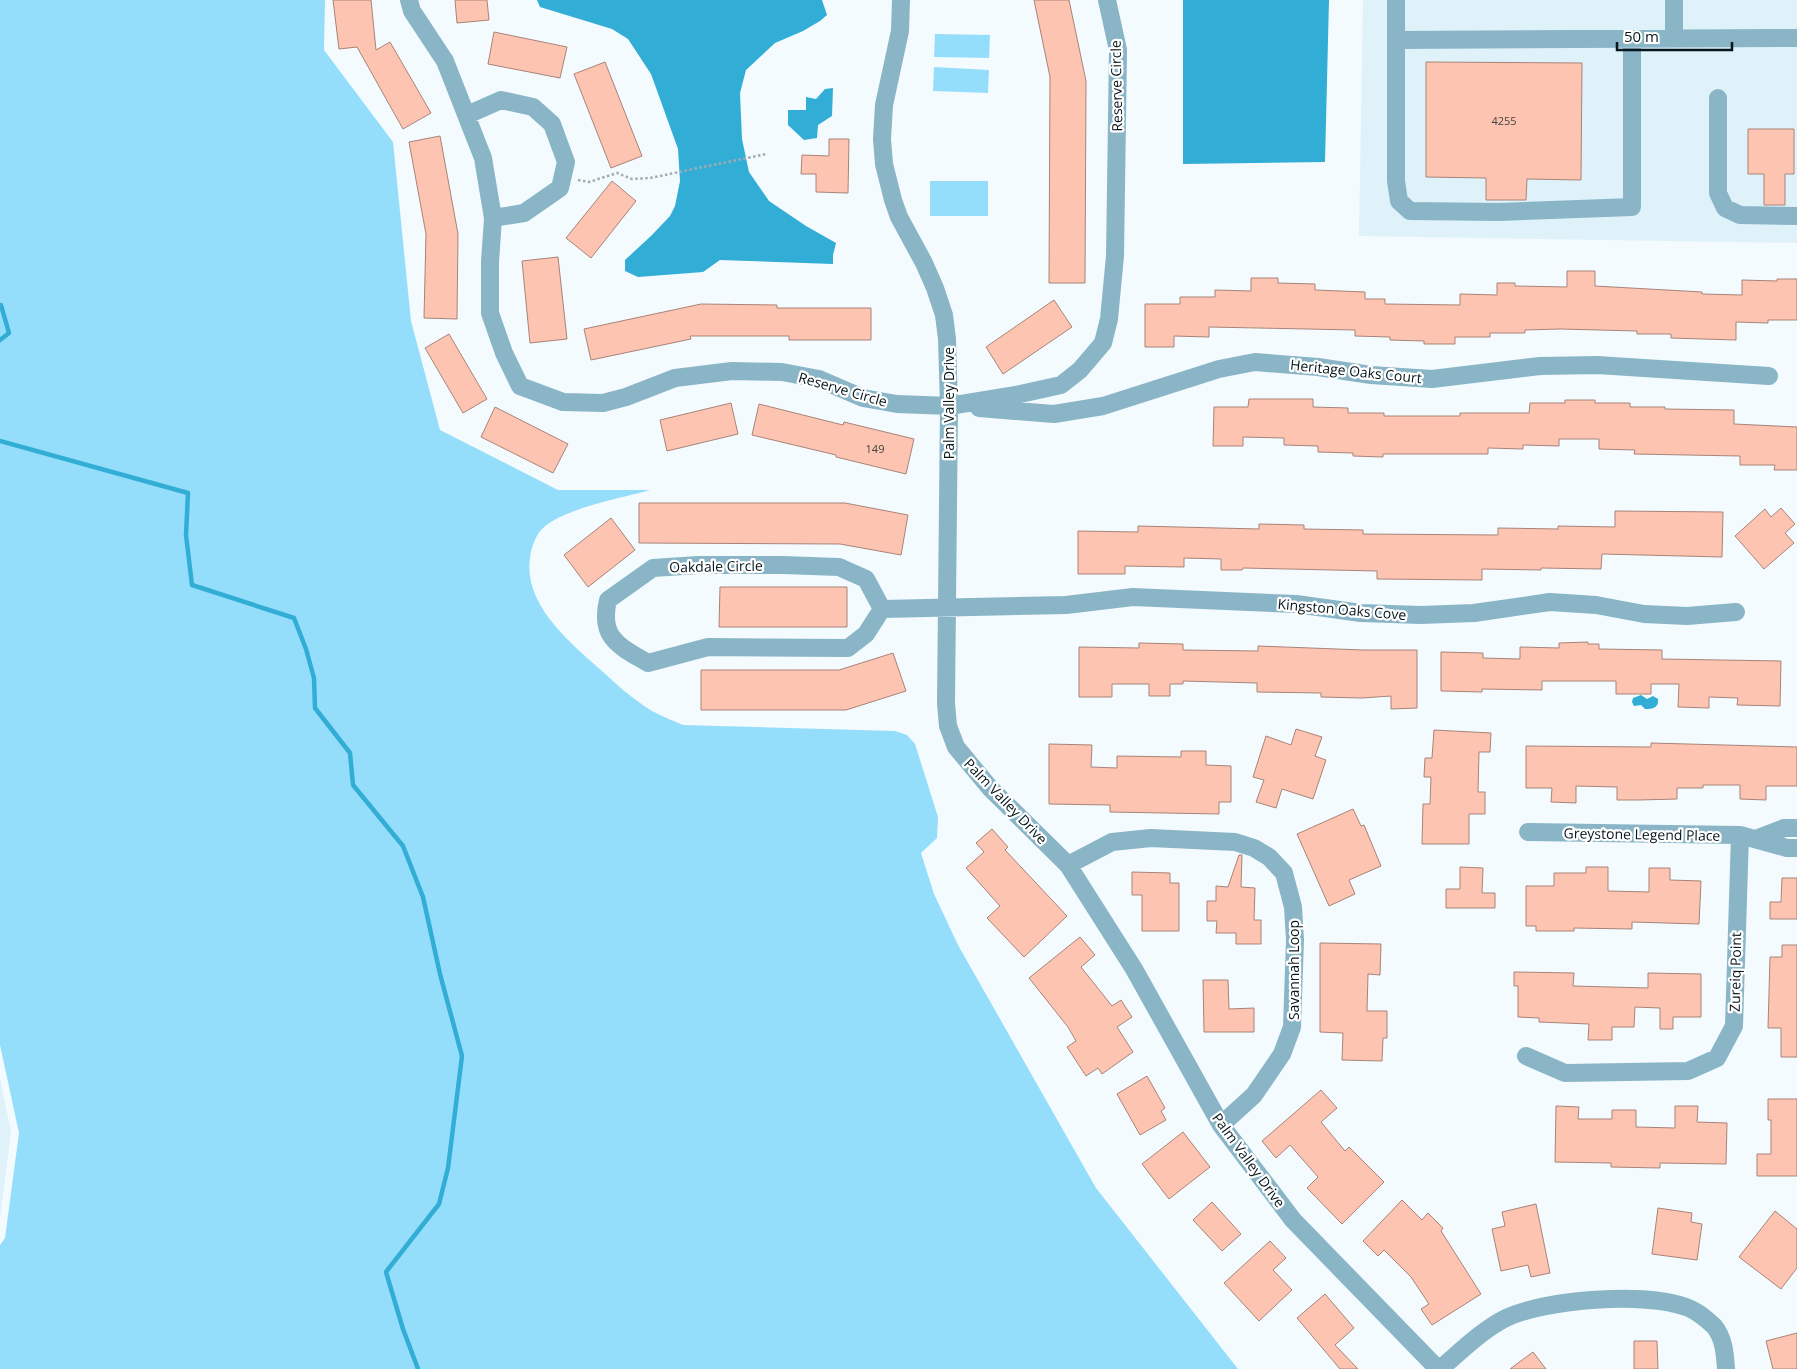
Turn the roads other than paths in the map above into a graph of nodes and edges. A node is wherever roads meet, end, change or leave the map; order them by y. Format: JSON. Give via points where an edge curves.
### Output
{"nodes":[{"id":1,"x":409,"y":0,"type":"edge"},
{"id":2,"x":901,"y":0,"type":"edge"},
{"id":3,"x":1107,"y":0,"type":"edge"},
{"id":4,"x":1396,"y":0,"type":"edge"},
{"id":5,"x":1674,"y":0,"type":"edge"},
{"id":6,"x":1674,"y":38,"type":"junction"},
{"id":7,"x":1797,"y":38,"type":"edge"},
{"id":8,"x":1632,"y":39,"type":"junction"},
{"id":9,"x":1396,"y":40,"type":"junction"},
{"id":10,"x":1718,"y":98,"type":"dead end"},
{"id":11,"x":466,"y":116,"type":"junction"},
{"id":12,"x":1797,"y":216,"type":"edge"},
{"id":13,"x":493,"y":218,"type":"junction"},
{"id":14,"x":1769,"y":376,"type":"dead end"},
{"id":15,"x":949,"y":406,"type":"junction"},
{"id":16,"x":946,"y":606,"type":"junction"},
{"id":17,"x":882,"y":609,"type":"junction"},
{"id":18,"x":1736,"y":612,"type":"dead end"},
{"id":19,"x":1797,"y":828,"type":"edge"},
{"id":20,"x":1528,"y":832,"type":"dead end"},
{"id":21,"x":1748,"y":837,"type":"junction"},
{"id":22,"x":1797,"y":848,"type":"edge"},
{"id":23,"x":1068,"y":865,"type":"junction"},
{"id":24,"x":1526,"y":1056,"type":"dead end"},
{"id":25,"x":1220,"y":1124,"type":"junction"},
{"id":26,"x":1439,"y":1369,"type":"edge"},
{"id":27,"x":1726,"y":1369,"type":"edge"}],
"edges":[{"from":1,"to":11,"type":"street","name":"Reserve Circle","via":[[412,12],[445,60]]},
{"from":2,"to":15,"type":"street","name":"Palm Valley Drive","via":[[900,32],[884,105],[884,164],[899,218],[936,288],[944,314]]},
{"from":3,"to":15,"type":"street","name":"Reserve Circle","via":[[1118,50],[1115,256],[1109,320],[1103,344],[1080,370],[1061,385]]},
{"from":4,"to":9,"type":"street"},
{"from":5,"to":6,"type":"street"},
{"from":6,"to":7,"type":"street"},
{"from":6,"to":8,"type":"street"},
{"from":8,"to":9,"type":"street"},
{"from":8,"to":9,"type":"street","via":[[1632,207],[1499,212],[1410,211],[1399,201],[1396,181]]},
{"from":10,"to":12,"type":"street","via":[[1718,193],[1725,208],[1740,214]]},
{"from":11,"to":13,"type":"street","name":"Reserve Circle","via":[[483,158]]},
{"from":11,"to":13,"type":"street","via":[[501,100],[533,107],[552,124],[566,162],[560,188],[524,213]]},
{"from":13,"to":15,"type":"street","name":"Reserve Circle","via":[[490,313],[520,386],[563,402],[603,403],[675,378],[732,371],[782,372],[819,379],[863,398],[897,404]]},
{"from":14,"to":15,"type":"street","name":"Heritage Oaks Court","via":[[1597,365],[1540,366],[1432,379],[1255,362],[1219,369],[1102,406],[1054,414]]},
{"from":15,"to":16,"type":"street","name":"Palm Valley Drive"},
{"from":16,"to":17,"type":"street"},
{"from":16,"to":18,"type":"street","name":"Kingston Oaks Cove","via":[[1066,605],[1133,597],[1296,604],[1361,613],[1421,615],[1474,613],[1550,602],[1596,605],[1644,614],[1687,616]]},
{"from":16,"to":23,"type":"street","name":"Palm Valley Drive","via":[[946,703],[948,726],[956,747],[990,788]]},
{"from":17,"to":17,"type":"street","name":"Oakdale Circle","via":[[866,579],[839,568],[698,566],[653,568],[608,600],[605,615],[608,632],[620,647],[648,663],[708,647],[848,648],[866,634]]},
{"from":19,"to":21,"type":"street","name":"Greystone Legend Place"},
{"from":20,"to":21,"type":"street","name":"Greystone Legend Place"},
{"from":21,"to":22,"type":"street","name":"Greystone Legend Place"},
{"from":21,"to":24,"type":"street","name":"Zureiq Point","via":[[1734,1026],[1717,1058],[1688,1071],[1565,1073]]},
{"from":23,"to":25,"type":"street","name":"Palm Valley Drive","via":[[1134,969]]},
{"from":23,"to":25,"type":"street","name":"Savannah Loop","via":[[1112,842],[1152,838],[1235,842],[1269,857],[1284,873],[1293,907],[1295,940],[1292,1028],[1282,1054],[1254,1095]]},
{"from":25,"to":26,"type":"street","name":"Palm Valley Drive","via":[[1293,1220]]},
{"from":26,"to":27,"type":"street","via":[[1490,1327],[1508,1317],[1577,1301],[1628,1300],[1673,1303],[1697,1312],[1714,1327],[1723,1341]]}]}
